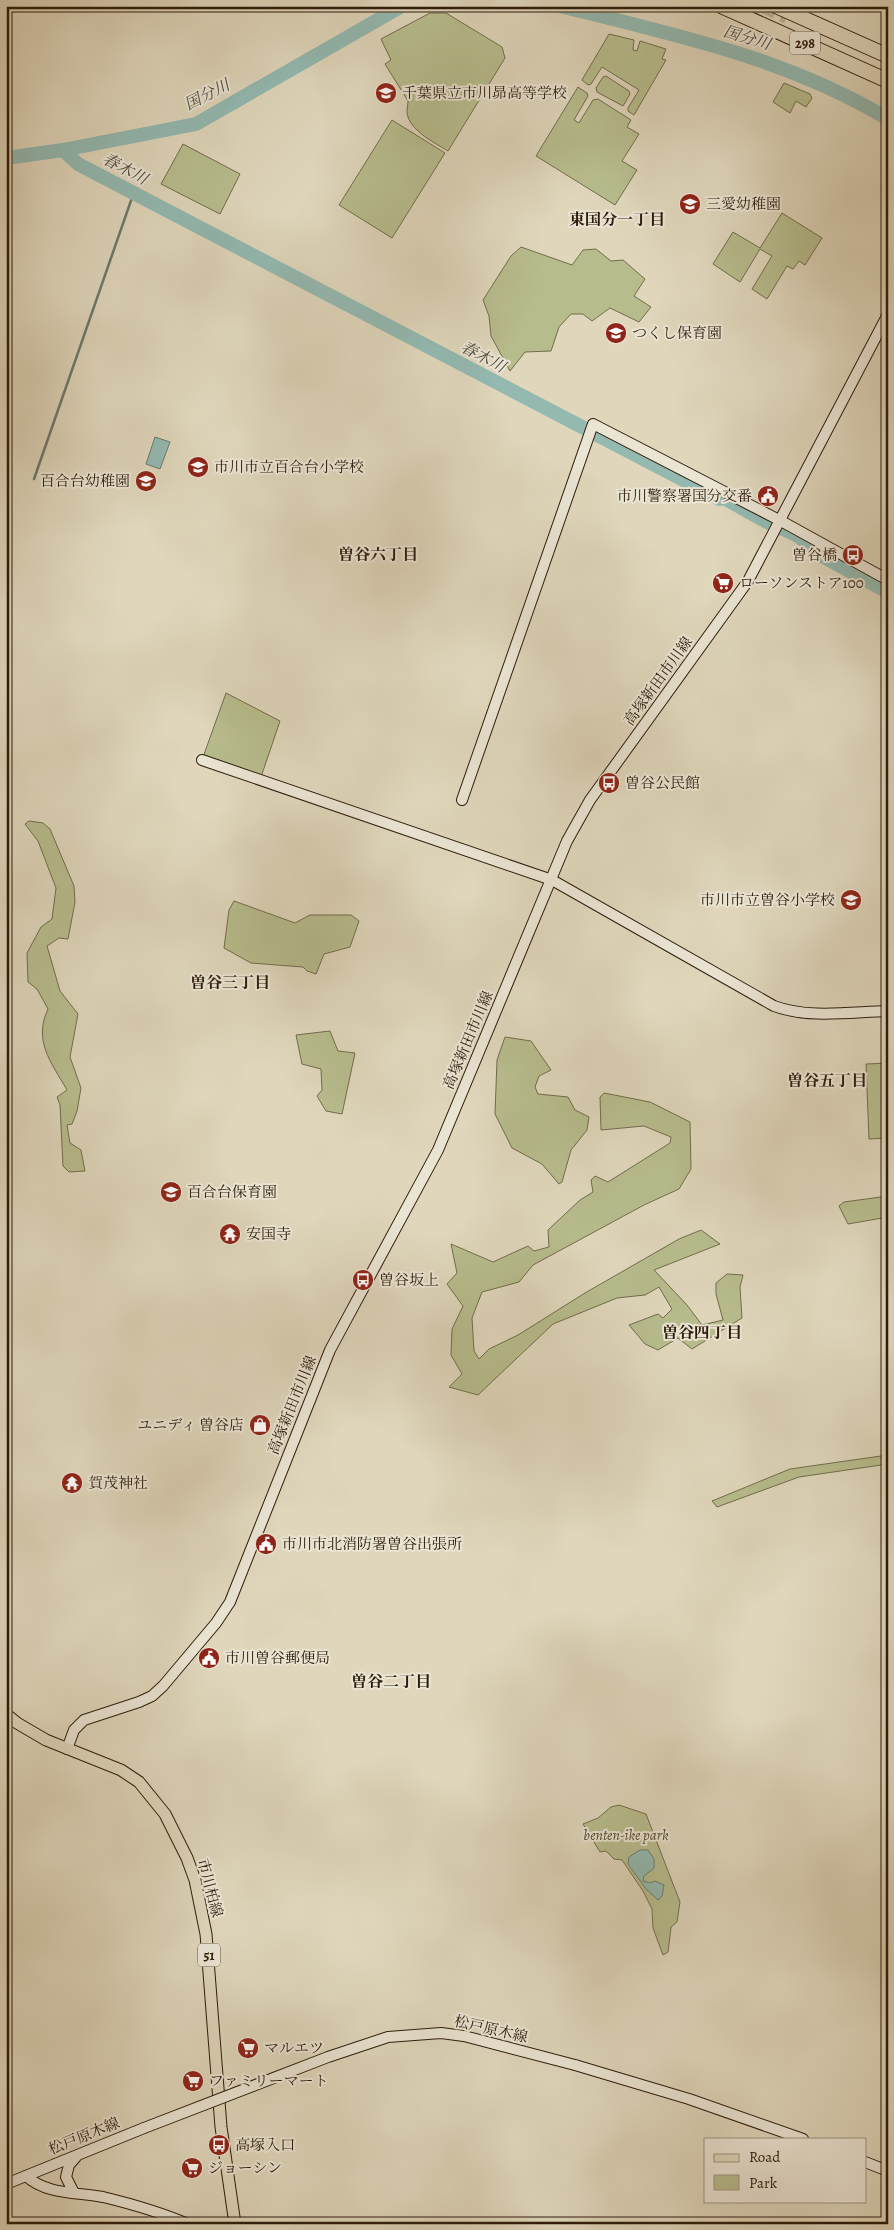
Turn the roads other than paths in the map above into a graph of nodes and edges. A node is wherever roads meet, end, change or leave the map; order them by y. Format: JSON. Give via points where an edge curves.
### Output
{"nodes":[{"id":1,"x":721,"y":6,"type":"edge"},
{"id":2,"x":776,"y":6,"type":"tunnel mouth"},
{"id":3,"x":888,"y":56,"type":"edge"},
{"id":4,"x":888,"y":81,"type":"edge"},
{"id":5,"x":888,"y":314,"type":"edge"},
{"id":6,"x":779,"y":525,"type":"junction"},
{"id":7,"x":888,"y":580,"type":"edge"},
{"id":8,"x":202,"y":760,"type":"dead end"},
{"id":9,"x":462,"y":800,"type":"dead end"},
{"id":10,"x":552,"y":880,"type":"junction"},
{"id":11,"x":888,"y":1011,"type":"edge"},
{"id":12,"x":6,"y":1714,"type":"edge"},
{"id":13,"x":67,"y":1749,"type":"junction"},
{"id":14,"x":800,"y":2138,"type":"edge"},
{"id":15,"x":85,"y":2151,"type":"junction"},
{"id":16,"x":866,"y":2162,"type":"edge"},
{"id":17,"x":888,"y":2171,"type":"edge"},
{"id":18,"x":26,"y":2176,"type":"junction"},
{"id":19,"x":6,"y":2184,"type":"edge"},
{"id":20,"x":74,"y":2193,"type":"junction"},
{"id":21,"x":188,"y":2224,"type":"edge"},
{"id":22,"x":234,"y":2224,"type":"edge"}],
"edges":[{"from":1,"to":4,"type":"highway","number":"298"},
{"from":2,"to":3,"type":"highway","number":"298"},
{"from":5,"to":6,"type":"main road","name":"高塚新田市川線"},
{"from":6,"to":7,"type":"main road"},
{"from":6,"to":9,"type":"main road","via":[[592,424]]},
{"from":6,"to":10,"type":"main road","name":"高塚新田市川線","via":[[732,603],[590,800],[567,841]]},
{"from":8,"to":10,"type":"main road"},
{"from":10,"to":11,"type":"main road","via":[[784,1010],[816,1014]]},
{"from":10,"to":13,"type":"main road","name":"高塚新田市川線","via":[[438,1150],[330,1350],[226,1610],[152,1696],[84,1720],[74,1730]]},
{"from":12,"to":13,"type":"main road","name":"市川柏線","number":"51","via":[[31,1732]]},
{"from":13,"to":22,"type":"main road","name":"市川柏線","number":"51","via":[[121,1770],[144,1787],[172,1827],[195,1880],[209,1956],[221,2127]]},
{"from":14,"to":15,"type":"main road","name":"松戸原木線","bridge":true,"via":[[690,2098],[464,2036],[441,2033],[388,2037]]},
{"from":15,"to":18,"type":"main road","name":"松戸原木線"},
{"from":15,"to":20,"type":"main road","via":[[74,2158],[67,2170],[66,2177]]},
{"from":16,"to":17,"type":"main road"},
{"from":18,"to":19,"type":"main road","name":"松戸原木線"},
{"from":18,"to":20,"type":"main road","via":[[34,2184]]},
{"from":20,"to":21,"type":"main road","via":[[143,2207]]}]}
